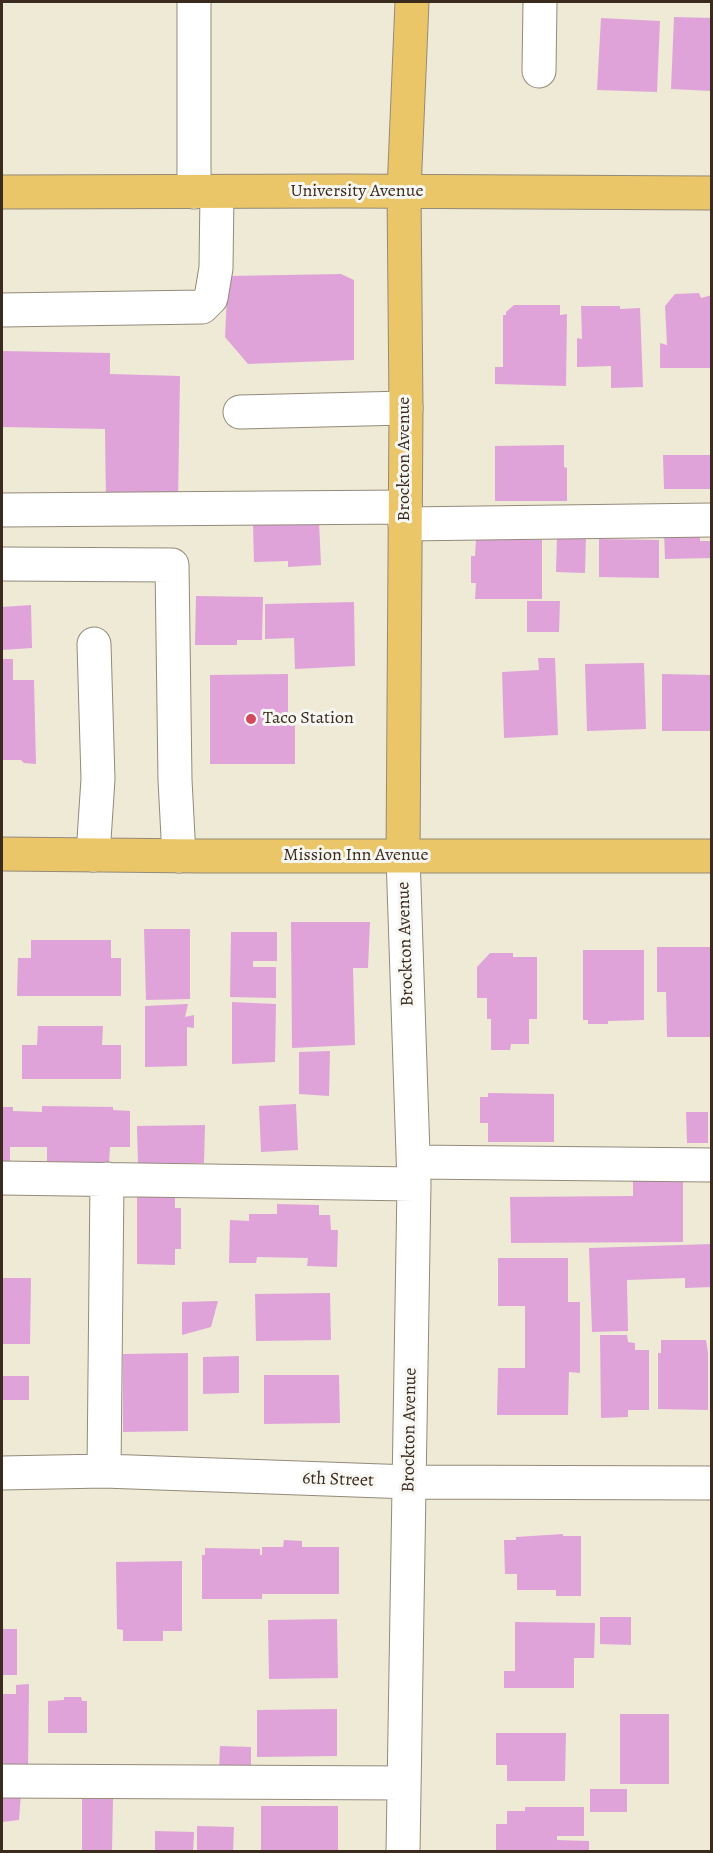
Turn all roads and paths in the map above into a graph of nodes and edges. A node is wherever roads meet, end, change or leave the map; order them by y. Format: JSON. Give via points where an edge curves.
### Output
{"nodes":[{"id":1,"x":194,"y":2,"type":"edge"},
{"id":2,"x":412,"y":2,"type":"edge"},
{"id":3,"x":540,"y":2,"type":"edge"},
{"id":4,"x":539,"y":71,"type":"dead end"},
{"id":5,"x":404,"y":191,"type":"junction"},
{"id":6,"x":2,"y":192,"type":"edge"},
{"id":7,"x":206,"y":192,"type":"junction"},
{"id":8,"x":711,"y":193,"type":"edge"},
{"id":9,"x":2,"y":310,"type":"edge"},
{"id":10,"x":406,"y":408,"type":"junction"},
{"id":11,"x":240,"y":412,"type":"dead end"},
{"id":12,"x":2,"y":510,"type":"edge"},
{"id":13,"x":405,"y":516,"type":"junction"},
{"id":14,"x":711,"y":520,"type":"edge"},
{"id":15,"x":2,"y":564,"type":"edge"},
{"id":16,"x":94,"y":644,"type":"dead end"},
{"id":17,"x":2,"y":854,"type":"edge"},
{"id":18,"x":93,"y":855,"type":"junction"},
{"id":19,"x":179,"y":856,"type":"junction"},
{"id":20,"x":403,"y":856,"type":"junction"},
{"id":21,"x":711,"y":856,"type":"edge"},
{"id":22,"x":711,"y":1165,"type":"edge"},
{"id":23,"x":414,"y":1173,"type":"junction"},
{"id":24,"x":2,"y":1178,"type":"edge"},
{"id":25,"x":107,"y":1179,"type":"junction"},
{"id":26,"x":104,"y":1471,"type":"junction"},
{"id":27,"x":2,"y":1473,"type":"edge"},
{"id":28,"x":410,"y":1482,"type":"junction"},
{"id":29,"x":711,"y":1483,"type":"edge"},
{"id":30,"x":2,"y":1781,"type":"edge"},
{"id":31,"x":402,"y":1783,"type":"junction"},
{"id":32,"x":403,"y":1851,"type":"edge"}],
"edges":[{"from":1,"to":7,"type":"street"},
{"from":2,"to":5,"type":"main road","name":"Brockton Avenue"},
{"from":3,"to":4,"type":"street"},
{"from":5,"to":7,"type":"main road","name":"University Avenue"},
{"from":5,"to":8,"type":"main road","name":"University Avenue"},
{"from":5,"to":10,"type":"main road","name":"Brockton Avenue"},
{"from":6,"to":7,"type":"main road","name":"University Avenue"},
{"from":7,"to":9,"type":"street","via":[[216,268],[211,298],[202,307]]},
{"from":10,"to":11,"type":"street"},
{"from":10,"to":13,"type":"main road","name":"Brockton Avenue"},
{"from":12,"to":13,"type":"street"},
{"from":13,"to":14,"type":"street"},
{"from":13,"to":20,"type":"main road","name":"Brockton Avenue"},
{"from":15,"to":19,"type":"street","via":[[172,565]]},
{"from":16,"to":18,"type":"street","via":[[98,779]]},
{"from":17,"to":18,"type":"main road","name":"Mission Inn Avenue"},
{"from":18,"to":19,"type":"main road","name":"Mission Inn Avenue"},
{"from":19,"to":20,"type":"main road","name":"Mission Inn Avenue"},
{"from":20,"to":21,"type":"main road","name":"Mission Inn Avenue"},
{"from":20,"to":23,"type":"street","name":"Brockton Avenue"},
{"from":22,"to":23,"type":"street"},
{"from":23,"to":25,"type":"street"},
{"from":23,"to":28,"type":"street","name":"Brockton Avenue"},
{"from":24,"to":25,"type":"street"},
{"from":25,"to":26,"type":"street"},
{"from":26,"to":27,"type":"street","name":"6th Street"},
{"from":26,"to":28,"type":"street","name":"6th Street"},
{"from":28,"to":29,"type":"street","name":"6th Street"},
{"from":28,"to":31,"type":"street","name":"Brockton Avenue"},
{"from":30,"to":31,"type":"street"},
{"from":31,"to":32,"type":"street","name":"Brockton Avenue"}]}
